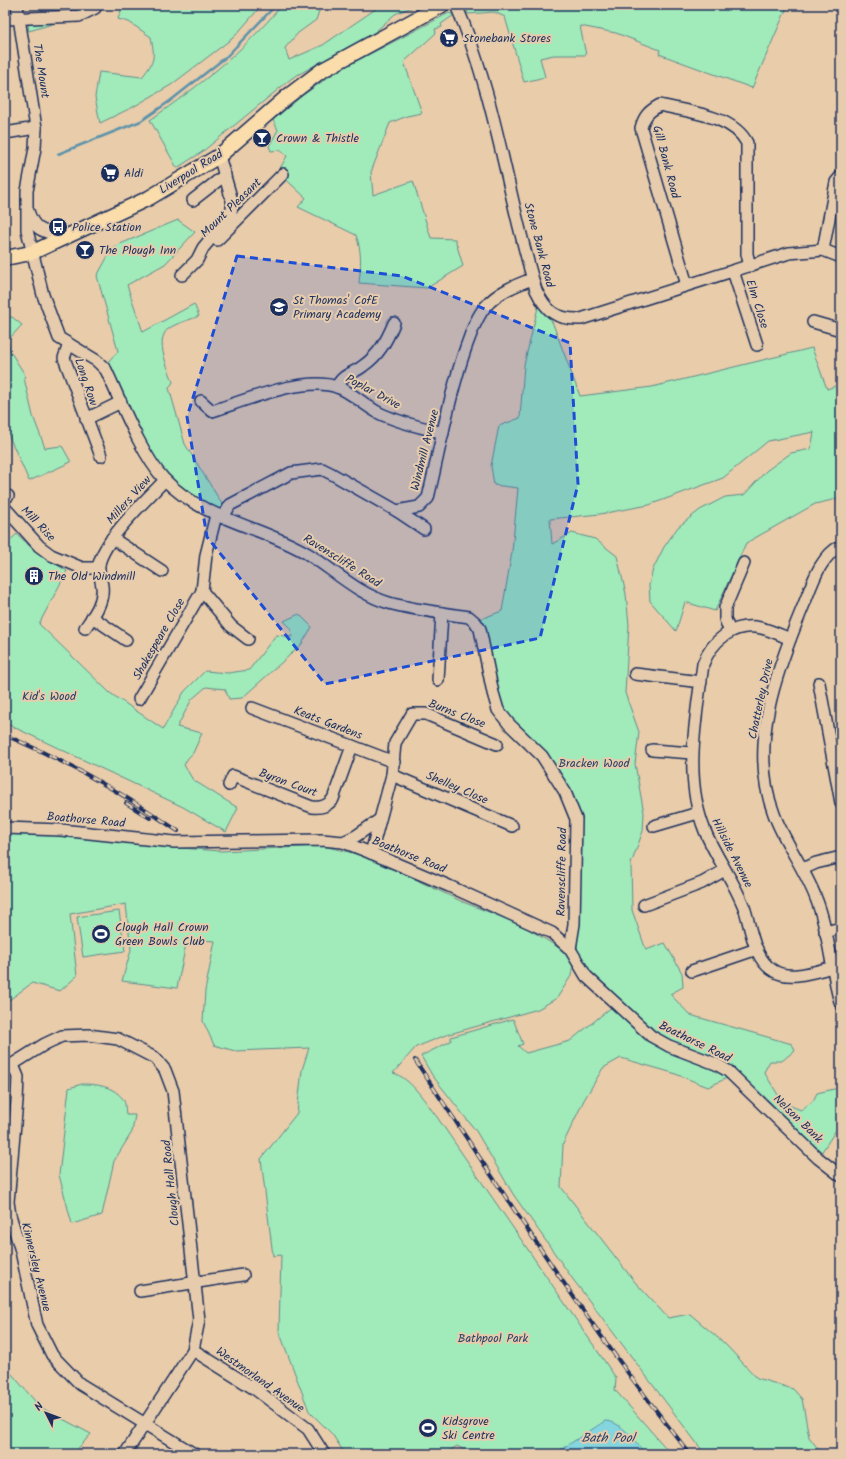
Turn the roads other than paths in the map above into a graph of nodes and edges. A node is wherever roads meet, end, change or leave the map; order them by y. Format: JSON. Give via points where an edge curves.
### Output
{"nodes":[{"id":1,"x":17,"y":5,"type":"edge"},
{"id":2,"x":96,"y":5,"type":"edge"},
{"id":3,"x":442,"y":5,"type":"edge"},
{"id":4,"x":456,"y":5,"type":"edge"},
{"id":5,"x":5,"y":19,"type":"edge"},
{"id":6,"x":19,"y":19,"type":"junction"},
{"id":7,"x":36,"y":128,"type":"junction"},
{"id":8,"x":5,"y":133,"type":"edge"},
{"id":9,"x":219,"y":156,"type":"junction"},
{"id":10,"x":283,"y":174,"type":"dead end"},
{"id":11,"x":225,"y":175,"type":"junction"},
{"id":12,"x":841,"y":176,"type":"edge"},
{"id":13,"x":193,"y":200,"type":"dead end"},
{"id":14,"x":26,"y":205,"type":"junction"},
{"id":15,"x":67,"y":237,"type":"junction"},
{"id":16,"x":823,"y":250,"type":"junction"},
{"id":17,"x":31,"y":253,"type":"junction"},
{"id":18,"x":841,"y":257,"type":"edge"},
{"id":19,"x":5,"y":258,"type":"edge"},
{"id":20,"x":197,"y":260,"type":"junction"},
{"id":21,"x":750,"y":266,"type":"junction"},
{"id":22,"x":733,"y":271,"type":"junction"},
{"id":23,"x":182,"y":275,"type":"dead end"},
{"id":24,"x":532,"y":279,"type":"junction"},
{"id":25,"x":687,"y":285,"type":"junction"},
{"id":26,"x":813,"y":322,"type":"dead end"},
{"id":27,"x":394,"y":323,"type":"dead end"},
{"id":28,"x":841,"y":330,"type":"edge"},
{"id":29,"x":69,"y":344,"type":"junction"},
{"id":30,"x":757,"y":345,"type":"dead end"},
{"id":31,"x":337,"y":387,"type":"junction"},
{"id":32,"x":122,"y":402,"type":"junction"},
{"id":33,"x":201,"y":402,"type":"dead end"},
{"id":34,"x":86,"y":419,"type":"junction"},
{"id":35,"x":443,"y":433,"type":"junction"},
{"id":36,"x":101,"y":456,"type":"dead end"},
{"id":37,"x":165,"y":480,"type":"junction"},
{"id":38,"x":5,"y":508,"type":"edge"},
{"id":39,"x":397,"y":511,"type":"junction"},
{"id":40,"x":219,"y":516,"type":"junction"},
{"id":41,"x":424,"y":529,"type":"dead end"},
{"id":42,"x":112,"y":538,"type":"junction"},
{"id":43,"x":841,"y":546,"type":"edge"},
{"id":44,"x":744,"y":563,"type":"dead end"},
{"id":45,"x":99,"y":565,"type":"junction"},
{"id":46,"x":154,"y":570,"type":"dead end"},
{"id":47,"x":202,"y":591,"type":"junction"},
{"id":48,"x":442,"y":613,"type":"junction"},
{"id":49,"x":92,"y":617,"type":"junction"},
{"id":50,"x":85,"y":628,"type":"dead end"},
{"id":51,"x":730,"y":632,"type":"junction"},
{"id":52,"x":119,"y":639,"type":"dead end"},
{"id":53,"x":243,"y":639,"type":"dead end"},
{"id":54,"x":790,"y":639,"type":"junction"},
{"id":55,"x":635,"y":674,"type":"dead end"},
{"id":56,"x":438,"y":680,"type":"dead end"},
{"id":57,"x":701,"y":682,"type":"junction"},
{"id":58,"x":819,"y":683,"type":"dead end"},
{"id":59,"x":138,"y":699,"type":"dead end"},
{"id":60,"x":252,"y":708,"type":"dead end"},
{"id":61,"x":497,"y":744,"type":"dead end"},
{"id":62,"x":352,"y":746,"type":"junction"},
{"id":63,"x":652,"y":750,"type":"dead end"},
{"id":64,"x":692,"y":753,"type":"junction"},
{"id":65,"x":394,"y":762,"type":"junction"},
{"id":66,"x":392,"y":775,"type":"junction"},
{"id":67,"x":229,"y":785,"type":"dead end"},
{"id":68,"x":841,"y":803,"type":"edge"},
{"id":69,"x":698,"y":813,"type":"junction"},
{"id":70,"x":379,"y":820,"type":"junction"},
{"id":71,"x":512,"y":826,"type":"dead end"},
{"id":72,"x":654,"y":826,"type":"dead end"},
{"id":73,"x":5,"y":828,"type":"edge"},
{"id":74,"x":343,"y":842,"type":"junction"},
{"id":75,"x":371,"y":853,"type":"junction"},
{"id":76,"x":841,"y":857,"type":"edge"},
{"id":77,"x":803,"y":869,"type":"junction"},
{"id":78,"x":725,"y":870,"type":"junction"},
{"id":79,"x":650,"y":906,"type":"dead end"},
{"id":80,"x":841,"y":928,"type":"edge"},
{"id":81,"x":825,"y":932,"type":"junction"},
{"id":82,"x":570,"y":949,"type":"junction"},
{"id":83,"x":757,"y":949,"type":"junction"},
{"id":84,"x":833,"y":967,"type":"junction"},
{"id":85,"x":692,"y":972,"type":"dead end"},
{"id":86,"x":841,"y":1004,"type":"edge"},
{"id":87,"x":9,"y":1067,"type":"edge"},
{"id":88,"x":738,"y":1080,"type":"joint"},
{"id":89,"x":841,"y":1176,"type":"edge"},
{"id":90,"x":243,"y":1275,"type":"dead end"},
{"id":91,"x":195,"y":1283,"type":"junction"},
{"id":92,"x":140,"y":1290,"type":"dead end"},
{"id":93,"x":192,"y":1350,"type":"junction"},
{"id":94,"x":146,"y":1424,"type":"junction"},
{"id":95,"x":125,"y":1454,"type":"edge"},
{"id":96,"x":194,"y":1454,"type":"edge"},
{"id":97,"x":324,"y":1454,"type":"edge"}],
"edges":[{"from":1,"to":6,"type":"street","name":"The Mount"},
{"from":2,"to":6,"type":"street","via":[[79,16]]},
{"from":3,"to":9,"type":"main road","name":"Liverpool Road","via":[[321,71]]},
{"from":4,"to":24,"type":"street","name":"Stone Bank Road","via":[[482,76]]},
{"from":5,"to":6,"type":"street"},
{"from":6,"to":7,"type":"street","name":"The Mount"},
{"from":7,"to":8,"type":"street"},
{"from":7,"to":14,"type":"street","name":"The Mount"},
{"from":9,"to":11,"type":"street","name":"Mount Pleasant"},
{"from":9,"to":15,"type":"main road","name":"Liverpool Road","via":[[149,198]]},
{"from":10,"to":20,"type":"street","name":"Mount Pleasant"},
{"from":11,"to":13,"type":"street"},
{"from":11,"to":20,"type":"street","name":"Mount Pleasant","via":[[234,204],[230,215],[203,248]]},
{"from":12,"to":16,"type":"street","via":[[836,182]]},
{"from":14,"to":15,"type":"street","via":[[32,222],[38,229]]},
{"from":14,"to":17,"type":"street","name":"The Mount","via":[[26,230]]},
{"from":15,"to":17,"type":"main road","name":"Liverpool Road"},
{"from":16,"to":18,"type":"street","name":"Stone Bank Road"},
{"from":16,"to":21,"type":"street","name":"Stone Bank Road","via":[[789,253]]},
{"from":17,"to":19,"type":"main road","name":"Liverpool Road"},
{"from":17,"to":29,"type":"street","name":"Long Row","via":[[59,338]]},
{"from":20,"to":23,"type":"street","name":"Mount Pleasant"},
{"from":21,"to":22,"type":"street","name":"Stone Bank Road"},
{"from":21,"to":25,"type":"street","name":"Gill Bank Road","via":[[747,254],[747,143],[742,134],[735,127],[720,120],[660,106],[650,111],[644,118],[641,128]]},
{"from":22,"to":25,"type":"street","name":"Stone Bank Road"},
{"from":22,"to":30,"type":"street","name":"Elm Close"},
{"from":24,"to":25,"type":"street","name":"Stone Bank Road","via":[[547,309],[567,320],[581,319]]},
{"from":24,"to":35,"type":"street","name":"Windmill Avenue","via":[[512,286],[485,306],[457,372]]},
{"from":26,"to":28,"type":"street"},
{"from":27,"to":31,"type":"street","via":[[387,341],[378,353],[363,366],[344,376]]},
{"from":29,"to":32,"type":"street","name":"Ravenscliffe Road","via":[[97,361],[106,370]]},
{"from":29,"to":34,"type":"street","name":"Long Row","via":[[64,358]]},
{"from":31,"to":33,"type":"street","name":"Poplar Drive","via":[[320,384],[297,386],[212,411]]},
{"from":31,"to":35,"type":"street","name":"Poplar Drive","via":[[392,419]]},
{"from":32,"to":34,"type":"street"},
{"from":32,"to":37,"type":"street","name":"Ravenscliffe Road","via":[[150,462]]},
{"from":34,"to":36,"type":"street","name":"Long Row"},
{"from":35,"to":39,"type":"street","name":"Windmill Avenue","via":[[428,498],[419,507]]},
{"from":37,"to":40,"type":"street","name":"Ravenscliffe Road","via":[[185,497]]},
{"from":37,"to":42,"type":"street","name":"Millers View"},
{"from":38,"to":45,"type":"street","name":"Mill Rise","via":[[50,555],[82,568],[95,568]]},
{"from":39,"to":40,"type":"street","via":[[322,469],[311,469],[291,473],[230,505]]},
{"from":39,"to":41,"type":"street"},
{"from":40,"to":47,"type":"street","name":"Shakespeare Close","via":[[206,555]]},
{"from":40,"to":48,"type":"street","name":"Ravenscliffe Road","via":[[275,537],[308,554],[364,593],[388,603]]},
{"from":42,"to":45,"type":"street","name":"Millers View"},
{"from":42,"to":46,"type":"street","name":"Millers View"},
{"from":43,"to":54,"type":"street","name":"Chatterley Drive","via":[[834,549],[824,560]]},
{"from":44,"to":51,"type":"street","via":[[725,608],[725,619]]},
{"from":45,"to":49,"type":"street","via":[[102,591],[100,604]]},
{"from":47,"to":53,"type":"street","name":"Shakespeare Close"},
{"from":47,"to":59,"type":"street","name":"Shakespeare Close"},
{"from":48,"to":56,"type":"street"},
{"from":48,"to":82,"type":"street","name":"Ravenscliffe Road","via":[[469,617],[476,622],[480,629],[498,710],[542,756],[565,792],[576,819],[574,924]]},
{"from":49,"to":50,"type":"street"},
{"from":49,"to":52,"type":"street"},
{"from":51,"to":54,"type":"street","name":"Hillside Avenue","via":[[744,628],[761,628]]},
{"from":51,"to":57,"type":"street","name":"Hillside Avenue","via":[[722,636],[708,651],[703,664]]},
{"from":54,"to":77,"type":"street","name":"Chatterley Drive","via":[[770,706],[764,744],[764,771],[774,814]]},
{"from":55,"to":57,"type":"street"},
{"from":57,"to":64,"type":"street","name":"Hillside Avenue"},
{"from":58,"to":68,"type":"street"},
{"from":60,"to":62,"type":"street","name":"Keats Gardens"},
{"from":61,"to":65,"type":"street","name":"Burns Close","via":[[426,714],[412,714],[395,743]]},
{"from":62,"to":65,"type":"street","name":"Keats Gardens"},
{"from":62,"to":67,"type":"street","name":"Byron Court","via":[[333,799],[320,808],[233,776]]},
{"from":63,"to":64,"type":"street"},
{"from":64,"to":69,"type":"street","name":"Hillside Avenue","via":[[692,784]]},
{"from":65,"to":66,"type":"street"},
{"from":66,"to":70,"type":"street"},
{"from":66,"to":71,"type":"street","name":"Shelley Close"},
{"from":69,"to":72,"type":"street"},
{"from":69,"to":78,"type":"street","name":"Hillside Avenue"},
{"from":70,"to":74,"type":"street"},
{"from":70,"to":75,"type":"street"},
{"from":73,"to":74,"type":"street","name":"Boathorse Road","via":[[61,830],[174,842]]},
{"from":74,"to":75,"type":"street","name":"Boathorse Road"},
{"from":75,"to":82,"type":"street","name":"Boathorse Road","via":[[552,933]]},
{"from":76,"to":77,"type":"street"},
{"from":77,"to":81,"type":"street","name":"Chatterley Drive","via":[[818,902]]},
{"from":78,"to":79,"type":"street"},
{"from":78,"to":83,"type":"street","name":"Hillside Avenue","via":[[744,909]]},
{"from":80,"to":81,"type":"street"},
{"from":81,"to":84,"type":"street","name":"Chatterley Drive"},
{"from":82,"to":88,"type":"street","name":"Boathorse Road","via":[[586,976],[651,1036],[669,1046],[716,1064]]},
{"from":83,"to":84,"type":"street","name":"Hillside Avenue","via":[[767,967],[781,975]]},
{"from":83,"to":85,"type":"street"},
{"from":84,"to":86,"type":"street","name":"Chatterley Drive"},
{"from":87,"to":91,"type":"street","name":"Clough Hall Road","via":[[62,1036],[88,1035],[118,1039],[155,1058],[169,1077],[174,1091]]},
{"from":87,"to":94,"type":"street","name":"Kinnersley Avenue","via":[[18,1077],[8,1202],[37,1325],[52,1355],[68,1374]]},
{"from":88,"to":89,"type":"street","name":"Nelson Bank","via":[[818,1158]]},
{"from":90,"to":91,"type":"street"},
{"from":91,"to":92,"type":"street"},
{"from":91,"to":93,"type":"street","name":"Clough Hall Road","via":[[199,1320]]},
{"from":93,"to":94,"type":"street","name":"Clough Hall Road"},
{"from":93,"to":97,"type":"street","name":"Westmorland Avenue","via":[[255,1389],[308,1429]]},
{"from":94,"to":95,"type":"street","name":"Clough Hall Road"},
{"from":94,"to":96,"type":"street"}]}
